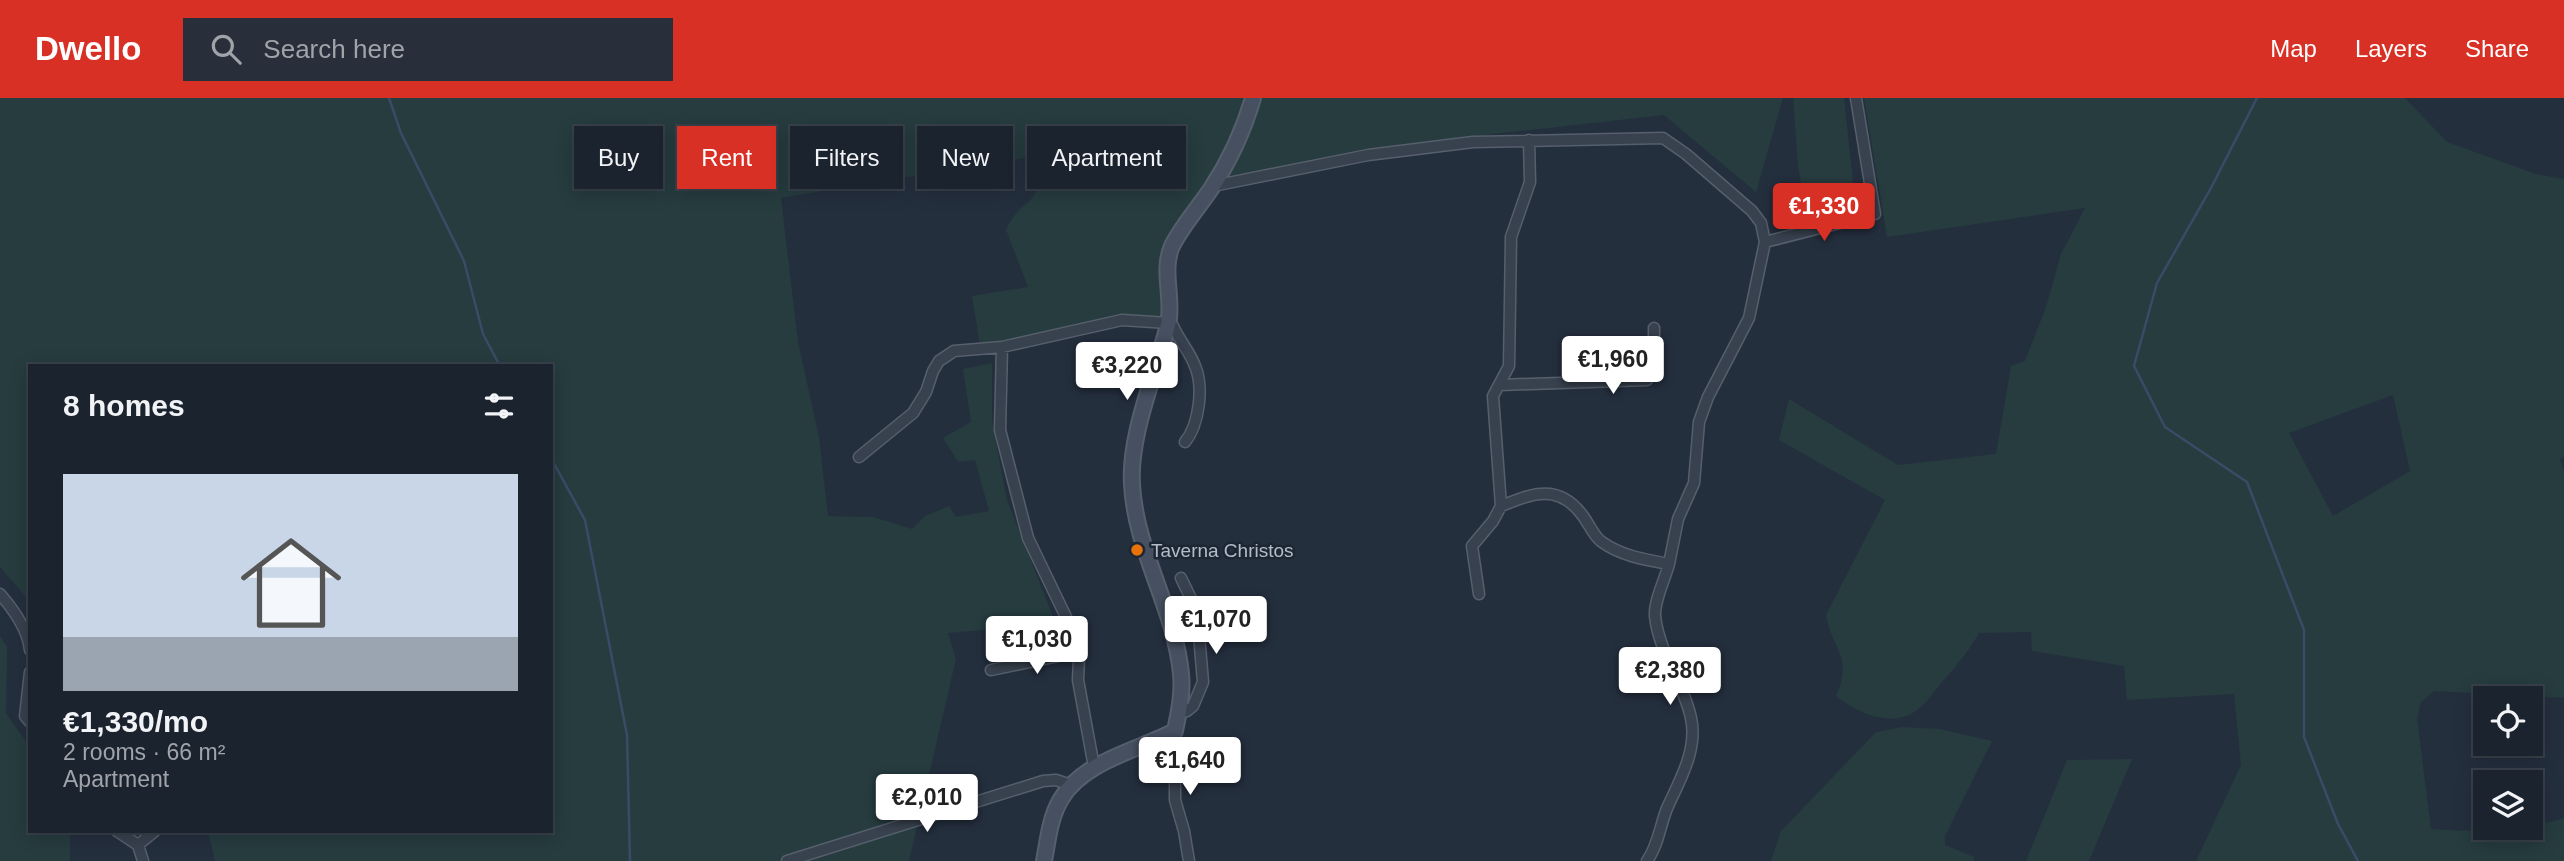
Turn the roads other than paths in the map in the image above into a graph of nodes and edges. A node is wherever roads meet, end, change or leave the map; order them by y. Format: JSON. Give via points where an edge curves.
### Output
{"nodes":[{"id":1,"x":1252,"y":98,"type":"edge"},
{"id":2,"x":1856,"y":98,"type":"edge"},
{"id":3,"x":1529,"y":140,"type":"junction"},
{"id":4,"x":1213,"y":186,"type":"junction"},
{"id":5,"x":1765,"y":242,"type":"junction"},
{"id":6,"x":1168,"y":323,"type":"junction"},
{"id":7,"x":1654,"y":328,"type":"dead end"},
{"id":8,"x":1002,"y":347,"type":"junction"},
{"id":9,"x":1500,"y":385,"type":"junction"},
{"id":10,"x":1185,"y":442,"type":"dead end"},
{"id":11,"x":859,"y":457,"type":"dead end"},
{"id":12,"x":1501,"y":506,"type":"junction"},
{"id":13,"x":1669,"y":564,"type":"junction"},
{"id":14,"x":1181,"y":578,"type":"dead end"},
{"id":15,"x":0,"y":594,"type":"edge"},
{"id":16,"x":1479,"y":594,"type":"dead end"},
{"id":17,"x":28,"y":640,"type":"edge"},
{"id":18,"x":1078,"y":652,"type":"junction"},
{"id":19,"x":991,"y":670,"type":"dead end"},
{"id":20,"x":28,"y":690,"type":"edge"},
{"id":21,"x":1179,"y":712,"type":"junction"},
{"id":22,"x":28,"y":720,"type":"edge"},
{"id":23,"x":1175,"y":731,"type":"junction"},
{"id":24,"x":1094,"y":767,"type":"junction"},
{"id":25,"x":1071,"y":785,"type":"junction"},
{"id":26,"x":120,"y":833,"type":"edge"},
{"id":27,"x":153,"y":833,"type":"edge"},
{"id":28,"x":138,"y":845,"type":"junction"},
{"id":29,"x":144,"y":861,"type":"edge"},
{"id":30,"x":788,"y":861,"type":"edge"},
{"id":31,"x":1044,"y":861,"type":"edge"},
{"id":32,"x":1189,"y":861,"type":"edge"},
{"id":33,"x":1647,"y":861,"type":"edge"}],
"edges":[{"from":1,"to":4,"type":"street"},
{"from":2,"to":5,"type":"street","via":[[1875,214]]},
{"from":3,"to":4,"type":"street","via":[[1368,155]]},
{"from":3,"to":5,"type":"street","via":[[1663,138],[1752,211],[1761,223]]},
{"from":3,"to":9,"type":"street","via":[[1530,182],[1511,237],[1509,366]]},
{"from":4,"to":6,"type":"street","via":[[1170,252]]},
{"from":5,"to":13,"type":"street","via":[[1749,318],[1699,422],[1695,483],[1678,519]]},
{"from":6,"to":8,"type":"street","via":[[1122,320]]},
{"from":6,"to":10,"type":"street","via":[[1196,367],[1198,379],[1195,424]]},
{"from":6,"to":21,"type":"street","via":[[1142,414],[1132,484],[1151,570],[1175,641],[1182,687]]},
{"from":7,"to":9,"type":"street","via":[[1654,371],[1647,380]]},
{"from":8,"to":11,"type":"street","via":[[954,351],[939,361],[913,413]]},
{"from":8,"to":18,"type":"street","via":[[1000,430],[1010,473],[1028,538]]},
{"from":9,"to":12,"type":"street","via":[[1493,396],[1493,409]]},
{"from":12,"to":13,"type":"street","via":[[1528,494],[1551,493],[1575,505],[1599,541]]},
{"from":12,"to":16,"type":"street","via":[[1472,546]]},
{"from":13,"to":33,"type":"street","via":[[1655,615],[1665,656],[1691,718],[1692,737],[1682,781]]},
{"from":14,"to":21,"type":"street","via":[[1197,611],[1203,682],[1193,706]]},
{"from":15,"to":17,"type":"street"},
{"from":18,"to":19,"type":"street"},
{"from":18,"to":24,"type":"street","via":[[1078,680]]},
{"from":20,"to":22,"type":"street"},
{"from":21,"to":23,"type":"street"},
{"from":23,"to":24,"type":"street"},
{"from":23,"to":32,"type":"street","via":[[1174,800]]},
{"from":24,"to":25,"type":"street"},
{"from":25,"to":30,"type":"street","via":[[1043,781]]},
{"from":25,"to":31,"type":"street","via":[[1054,816]]},
{"from":26,"to":28,"type":"street"},
{"from":27,"to":28,"type":"street"},
{"from":28,"to":29,"type":"street"}]}
